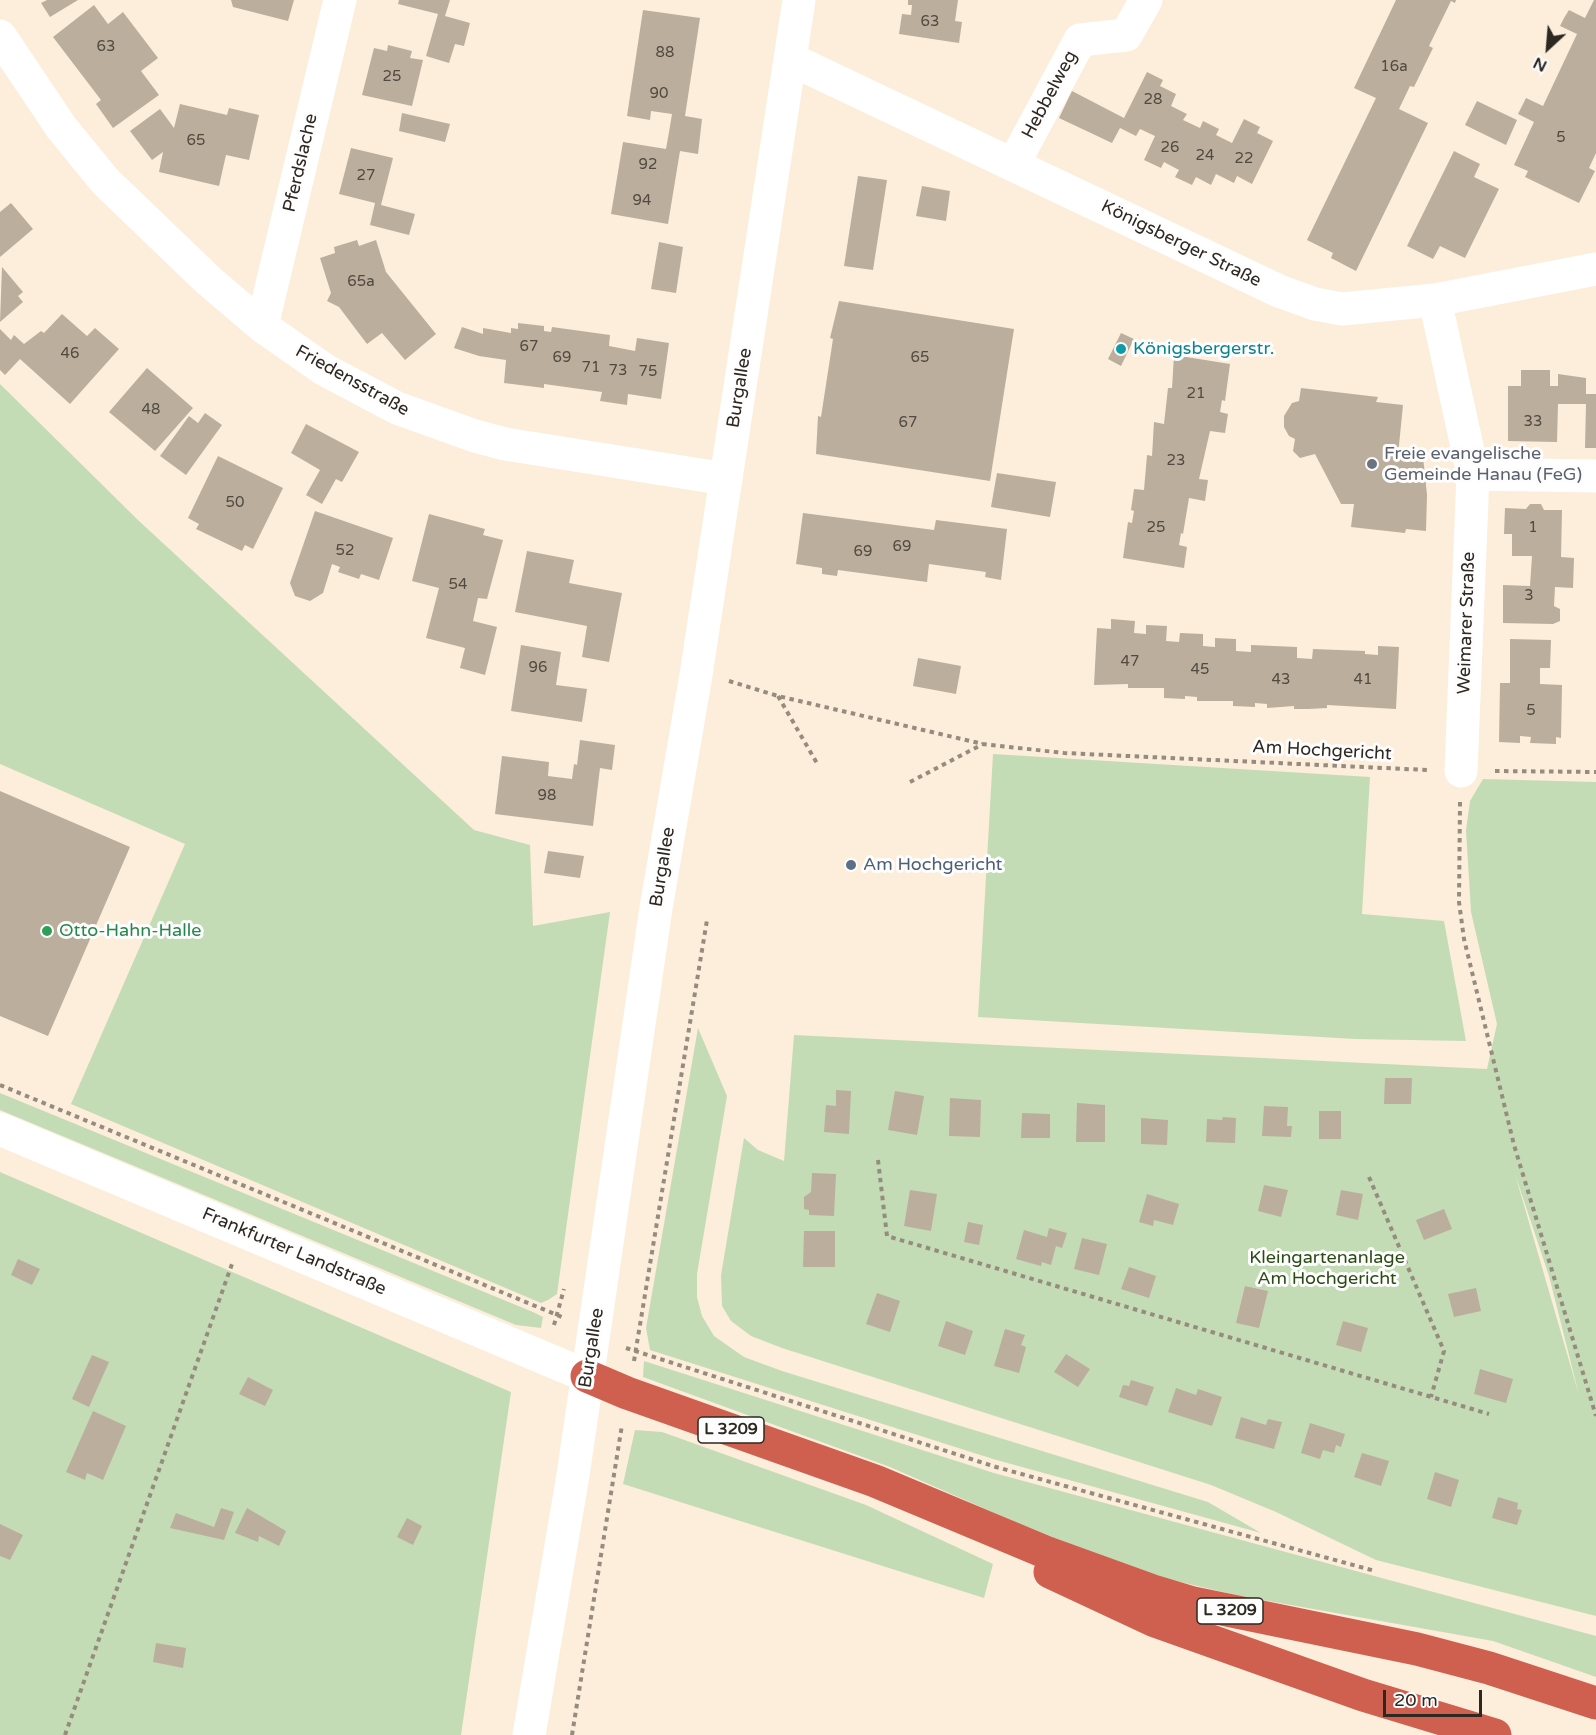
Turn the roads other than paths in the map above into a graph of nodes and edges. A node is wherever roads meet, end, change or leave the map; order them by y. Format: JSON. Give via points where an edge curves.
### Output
{"nodes":[{"id":1,"x":340,"y":0,"type":"edge"},
{"id":2,"x":799,"y":0,"type":"edge"},
{"id":3,"x":1146,"y":0,"type":"edge"},
{"id":4,"x":0,"y":36,"type":"edge"},
{"id":5,"x":790,"y":59,"type":"junction"},
{"id":6,"x":1014,"y":163,"type":"junction"},
{"id":7,"x":1596,"y":269,"type":"edge"},
{"id":8,"x":1435,"y":300,"type":"junction"},
{"id":9,"x":262,"y":326,"type":"junction"},
{"id":10,"x":1473,"y":474,"type":"junction"},
{"id":11,"x":1596,"y":476,"type":"edge"},
{"id":12,"x":726,"y":479,"type":"junction"},
{"id":13,"x":1461,"y":771,"type":"road end"},
{"id":14,"x":0,"y":1129,"type":"edge"},
{"id":15,"x":587,"y":1376,"type":"junction"},
{"id":16,"x":875,"y":1481,"type":"junction"},
{"id":17,"x":1363,"y":1695,"type":"junction"},
{"id":18,"x":1596,"y":1703,"type":"edge"},
{"id":19,"x":529,"y":1735,"type":"edge"},
{"id":20,"x":1457,"y":1735,"type":"edge"},
{"id":21,"x":1495,"y":1735,"type":"edge"}],
"edges":[{"from":1,"to":9,"type":"street","name":"Pferdslache"},
{"from":2,"to":5,"type":"street","name":"Burgallee"},
{"from":3,"to":6,"type":"street","name":"Hebbelweg","via":[[1126,35],[1080,40]]},
{"from":4,"to":9,"type":"street","name":"Friedensstraße","via":[[60,127],[105,181]]},
{"from":5,"to":6,"type":"street","name":"Königsberger Straße"},
{"from":5,"to":12,"type":"street","name":"Burgallee"},
{"from":6,"to":8,"type":"street","name":"Königsberger Straße","via":[[1279,291],[1315,304],[1342,309]]},
{"from":7,"to":8,"type":"street","name":"Königsberger Straße"},
{"from":8,"to":10,"type":"street","name":"Weimarer Straße"},
{"from":9,"to":12,"type":"street","name":"Friedensstraße","via":[[309,360],[355,386],[420,417],[475,436]]},
{"from":10,"to":11,"type":"street"},
{"from":10,"to":13,"type":"street","name":"Weimarer Straße"},
{"from":12,"to":15,"type":"street","name":"Burgallee","via":[[656,908]]},
{"from":14,"to":15,"type":"street","name":"Frankfurter Landstraße","number":"L 3209"},
{"from":15,"to":16,"type":"highway","number":"L 3209"},
{"from":15,"to":19,"type":"street","name":"Burgallee"},
{"from":16,"to":17,"type":"highway","number":"L 3209","via":[[1079,1588]]},
{"from":16,"to":18,"type":"highway","number":"L 3209","via":[[1045,1552],[1173,1597],[1417,1649]]},
{"from":17,"to":20,"type":"highway"},
{"from":17,"to":21,"type":"highway","number":"L 3209"}]}
